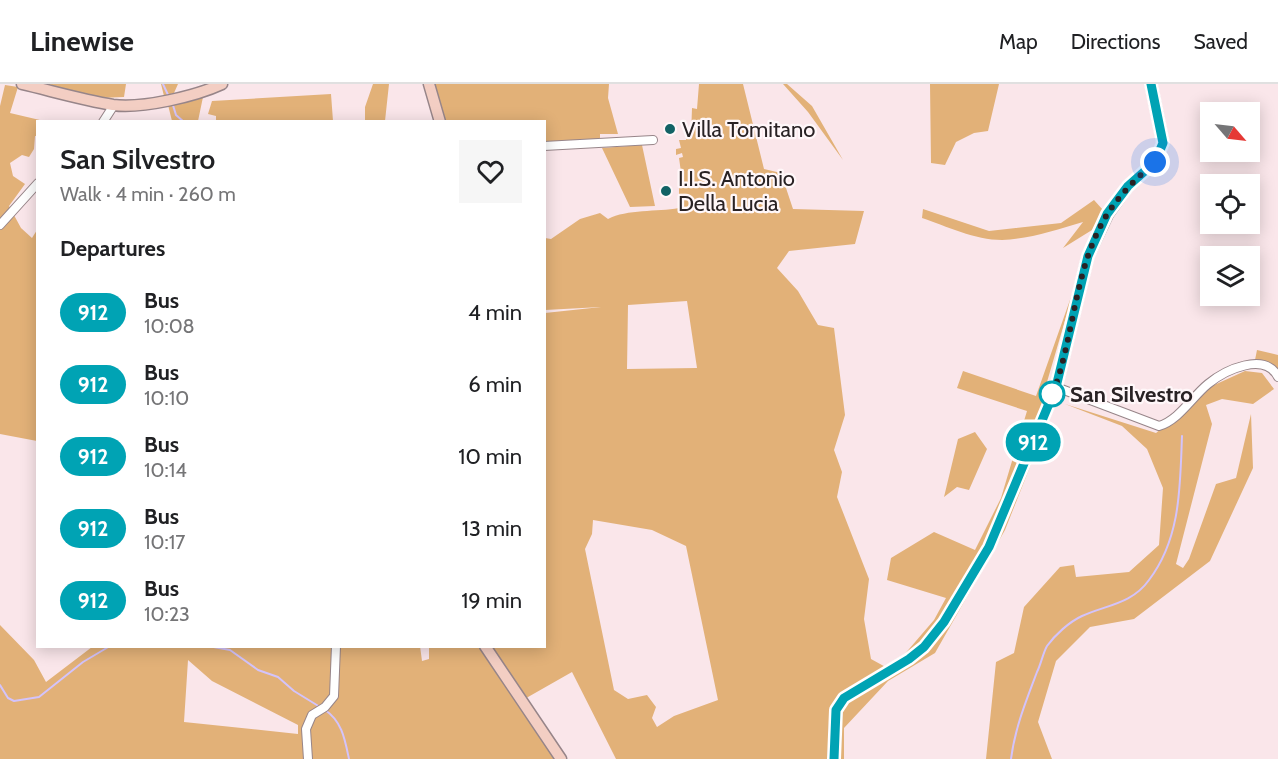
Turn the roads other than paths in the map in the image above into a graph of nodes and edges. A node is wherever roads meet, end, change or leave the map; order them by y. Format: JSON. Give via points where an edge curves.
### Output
{"nodes":[{"id":1,"x":22,"y":84,"type":"edge"},
{"id":2,"x":222,"y":84,"type":"edge"},
{"id":3,"x":429,"y":84,"type":"edge"},
{"id":4,"x":1151,"y":84,"type":"edge"},
{"id":5,"x":114,"y":105,"type":"junction"},
{"id":6,"x":104,"y":120,"type":"edge"},
{"id":7,"x":439,"y":120,"type":"edge"},
{"id":8,"x":652,"y":140,"type":"dead end"},
{"id":9,"x":546,"y":146,"type":"edge"},
{"id":10,"x":36,"y":185,"type":"edge"},
{"id":11,"x":0,"y":225,"type":"edge"},
{"id":12,"x":1278,"y":377,"type":"edge"},
{"id":13,"x":1056,"y":387,"type":"junction"},
{"id":14,"x":336,"y":648,"type":"edge"},
{"id":15,"x":486,"y":648,"type":"edge"},
{"id":16,"x":308,"y":759,"type":"edge"},
{"id":17,"x":561,"y":759,"type":"edge"},
{"id":18,"x":834,"y":759,"type":"edge"}],
"edges":[{"from":1,"to":5,"type":"street"},
{"from":2,"to":5,"type":"street","via":[[170,99]]},
{"from":3,"to":7,"type":"street"},
{"from":4,"to":13,"type":"street","via":[[1163,143],[1155,162],[1128,186],[1107,214],[1088,256]]},
{"from":5,"to":6,"type":"street"},
{"from":8,"to":9,"type":"street"},
{"from":10,"to":11,"type":"street"},
{"from":12,"to":13,"type":"street","via":[[1266,364],[1245,365],[1211,381],[1173,419],[1159,426]]},
{"from":13,"to":18,"type":"street","via":[[989,547],[924,647],[844,698],[836,710]]},
{"from":14,"to":16,"type":"street","via":[[334,696],[312,715],[306,729]]},
{"from":15,"to":17,"type":"street"}]}
